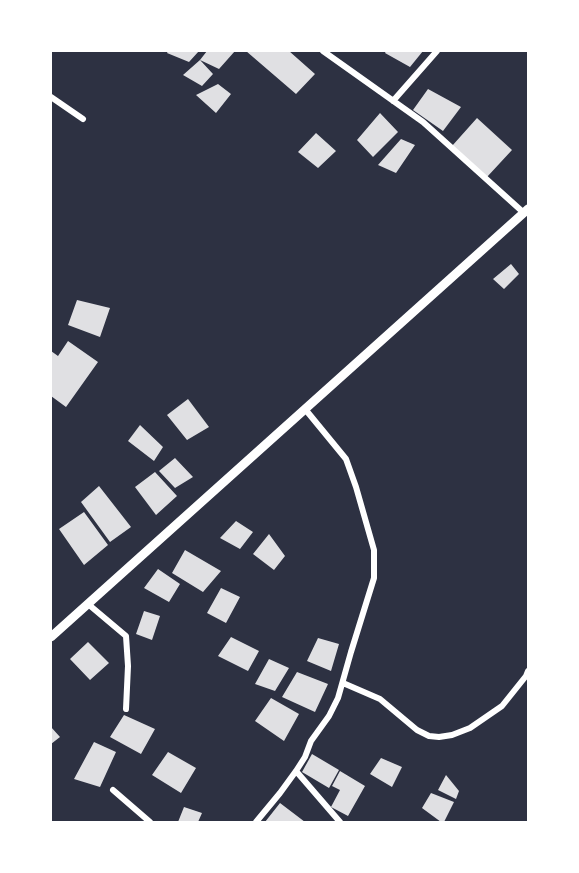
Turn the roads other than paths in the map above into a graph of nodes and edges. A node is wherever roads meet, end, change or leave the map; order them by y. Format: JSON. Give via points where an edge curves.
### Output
{"nodes":[{"id":1,"x":323,"y":51,"type":"edge"},
{"id":2,"x":437,"y":51,"type":"edge"},
{"id":3,"x":51,"y":97,"type":"edge"},
{"id":4,"x":393,"y":101,"type":"junction"},
{"id":5,"x":83,"y":119,"type":"dead end"},
{"id":6,"x":526,"y":211,"type":"edge"},
{"id":7,"x":305,"y":409,"type":"junction"},
{"id":8,"x":88,"y":604,"type":"junction"},
{"id":9,"x":51,"y":637,"type":"edge"},
{"id":10,"x":528,"y":671,"type":"edge"},
{"id":11,"x":343,"y":683,"type":"junction"},
{"id":12,"x":126,"y":709,"type":"dead end"},
{"id":13,"x":296,"y":771,"type":"junction"},
{"id":14,"x":113,"y":790,"type":"dead end"},
{"id":15,"x":150,"y":822,"type":"edge"},
{"id":16,"x":256,"y":822,"type":"edge"},
{"id":17,"x":340,"y":822,"type":"edge"}],
"edges":[{"from":1,"to":4,"type":"street"},
{"from":2,"to":4,"type":"street"},
{"from":3,"to":5,"type":"street"},
{"from":4,"to":6,"type":"street"},
{"from":6,"to":7,"type":"street"},
{"from":7,"to":8,"type":"street"},
{"from":7,"to":11,"type":"street","via":[[346,459],[374,550],[374,578]]},
{"from":8,"to":9,"type":"street"},
{"from":8,"to":12,"type":"street","via":[[126,636]]},
{"from":10,"to":11,"type":"street","via":[[502,706],[470,728],[439,737],[417,730],[380,699]]},
{"from":11,"to":13,"type":"street"},
{"from":13,"to":16,"type":"street"},
{"from":13,"to":17,"type":"street"},
{"from":14,"to":15,"type":"street"}]}
